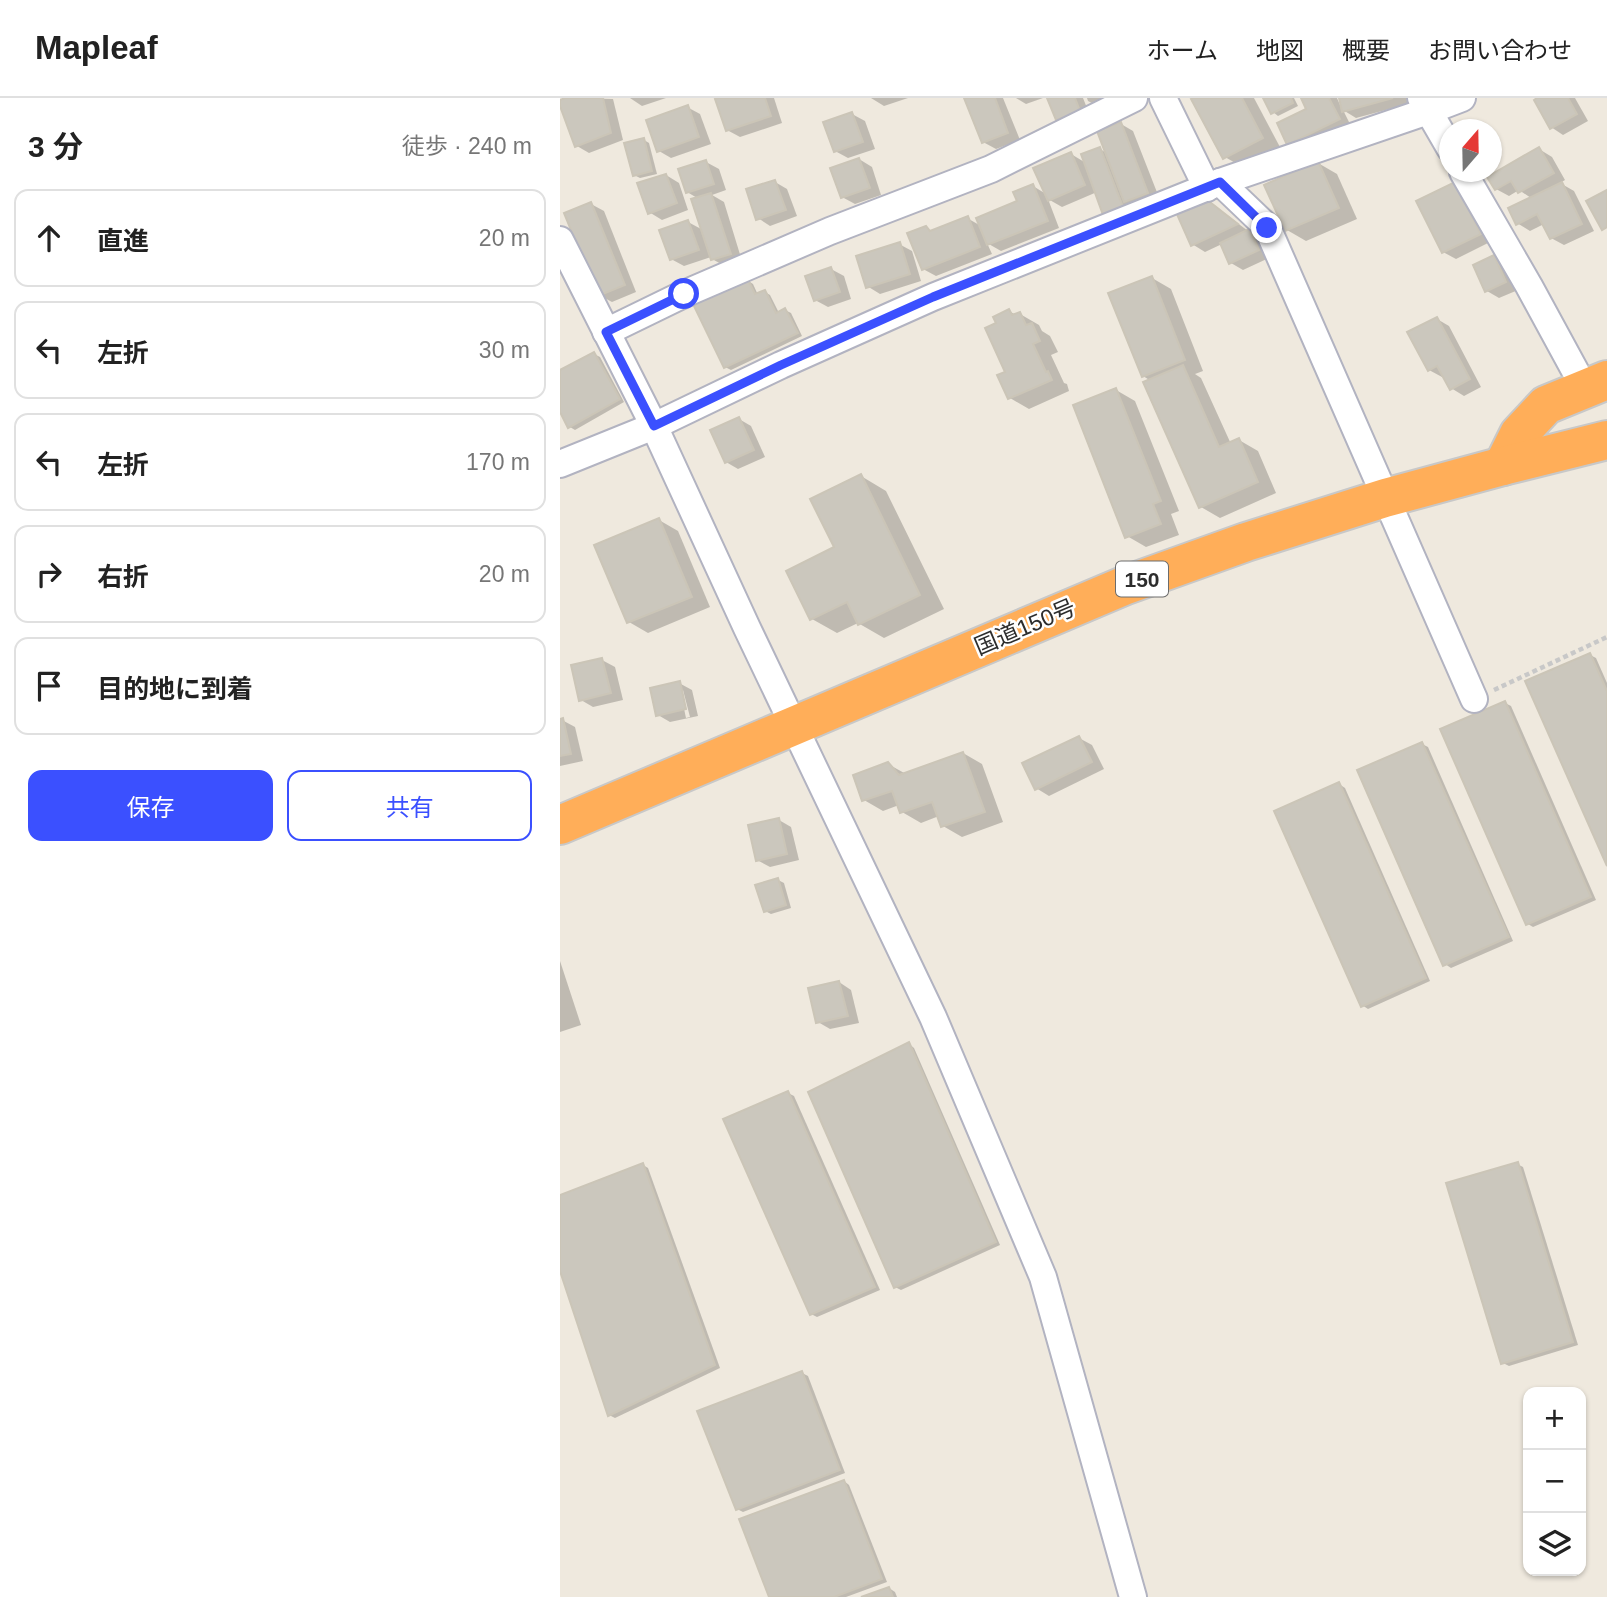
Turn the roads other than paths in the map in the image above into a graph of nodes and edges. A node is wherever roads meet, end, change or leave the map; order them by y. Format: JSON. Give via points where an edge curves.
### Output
{"nodes":[{"id":1,"x":1134,"y":98,"type":"edge"},
{"id":2,"x":1163,"y":98,"type":"edge"},
{"id":3,"x":1462,"y":98,"type":"edge"},
{"id":4,"x":1425,"y":105,"type":"edge"},
{"id":5,"x":1439,"y":129,"type":"edge"},
{"id":6,"x":1469,"y":182,"type":"edge"},
{"id":7,"x":1214,"y":185,"type":"junction"},
{"id":8,"x":560,"y":240,"type":"edge"},
{"id":9,"x":606,"y":332,"type":"junction"},
{"id":10,"x":1596,"y":385,"type":"edge"},
{"id":11,"x":654,"y":426,"type":"junction"},
{"id":12,"x":1607,"y":440,"type":"edge"},
{"id":13,"x":560,"y":464,"type":"edge"},
{"id":14,"x":1503,"y":466,"type":"junction"},
{"id":15,"x":1385,"y":498,"type":"junction"},
{"id":16,"x":1474,"y":699,"type":"road end"},
{"id":17,"x":794,"y":725,"type":"junction"},
{"id":18,"x":560,"y":825,"type":"edge"},
{"id":19,"x":1133,"y":1597,"type":"edge"}],
"edges":[{"from":1,"to":9,"type":"street","via":[[991,169],[806,242]]},
{"from":2,"to":7,"type":"street"},
{"from":3,"to":4,"type":"street"},
{"from":4,"to":5,"type":"street"},
{"from":4,"to":7,"type":"street"},
{"from":6,"to":10,"type":"street","via":[[1529,286]]},
{"from":7,"to":11,"type":"street","via":[[933,297]]},
{"from":7,"to":15,"type":"street","via":[[1267,228]]},
{"from":8,"to":9,"type":"street"},
{"from":9,"to":11,"type":"street"},
{"from":10,"to":14,"type":"highway","via":[[1546,405],[1519,434]]},
{"from":11,"to":13,"type":"street"},
{"from":11,"to":17,"type":"street"},
{"from":12,"to":14,"type":"highway","name":"国道150号","number":"150"},
{"from":14,"to":15,"type":"highway","name":"国道150号","number":"150"},
{"from":15,"to":16,"type":"street"},
{"from":15,"to":17,"type":"highway","name":"国道150号","number":"150","via":[[1126,584]]},
{"from":17,"to":18,"type":"highway","name":"国道150号","number":"150"},
{"from":17,"to":19,"type":"street","via":[[933,1017],[1043,1277]]}]}
